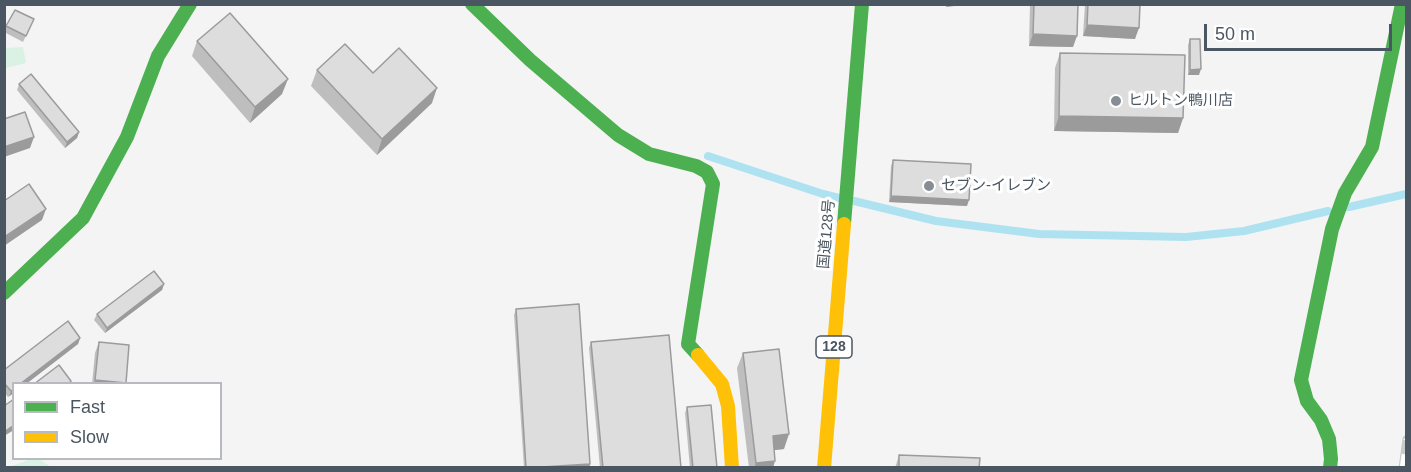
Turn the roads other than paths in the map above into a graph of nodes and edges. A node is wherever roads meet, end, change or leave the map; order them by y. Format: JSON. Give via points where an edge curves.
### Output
{"nodes":[{"id":1,"x":190,"y":4,"type":"edge"},
{"id":2,"x":472,"y":4,"type":"edge"},
{"id":3,"x":862,"y":4,"type":"edge"},
{"id":4,"x":1402,"y":4,"type":"edge"},
{"id":5,"x":4,"y":293,"type":"edge"},
{"id":6,"x":732,"y":468,"type":"edge"},
{"id":7,"x":824,"y":468,"type":"edge"},
{"id":8,"x":1330,"y":468,"type":"edge"}],
"edges":[{"from":1,"to":5,"type":"main road","via":[[158,56],[128,137],[83,218]]},
{"from":2,"to":6,"type":"main road","via":[[618,135],[649,154],[707,172],[713,184],[688,344],[722,384],[728,406]]},
{"from":3,"to":7,"type":"main road","name":"国道128号","number":"128"},
{"from":4,"to":8,"type":"main road","via":[[1372,147],[1345,193],[1332,228],[1301,380],[1307,402],[1329,439]]}]}
